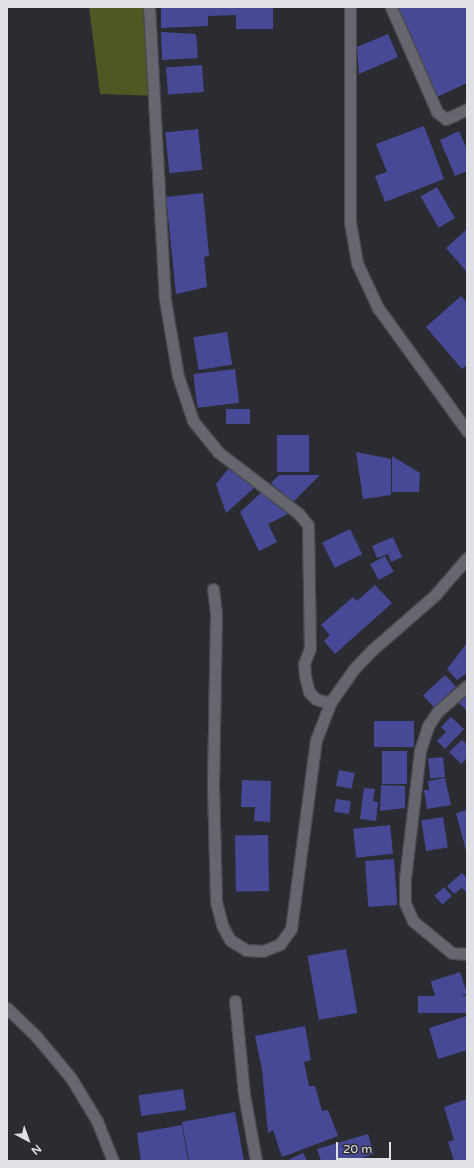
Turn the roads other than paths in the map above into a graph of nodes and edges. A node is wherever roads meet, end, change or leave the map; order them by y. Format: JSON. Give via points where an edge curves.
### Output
{"nodes":[{"id":1,"x":149,"y":7,"type":"edge"},
{"id":2,"x":350,"y":7,"type":"edge"},
{"id":3,"x":391,"y":7,"type":"edge"},
{"id":4,"x":467,"y":109,"type":"edge"},
{"id":5,"x":467,"y":431,"type":"edge"},
{"id":6,"x":467,"y":558,"type":"edge"},
{"id":7,"x":212,"y":589,"type":"dead end"},
{"id":8,"x":467,"y":686,"type":"edge"},
{"id":9,"x":330,"y":703,"type":"junction"},
{"id":10,"x":467,"y":954,"type":"edge"},
{"id":11,"x":235,"y":1001,"type":"dead end"},
{"id":12,"x":7,"y":1008,"type":"edge"},
{"id":13,"x":114,"y":1161,"type":"edge"},
{"id":14,"x":256,"y":1161,"type":"edge"}],
"edges":[{"from":1,"to":9,"type":"street","via":[[165,300],[178,376],[193,420],[218,452],[299,514],[308,525],[310,648],[304,664],[305,676],[309,692],[316,699]]},
{"from":2,"to":5,"type":"street","via":[[350,222],[357,263],[378,308]]},
{"from":3,"to":4,"type":"street","via":[[437,112],[446,119]]},
{"from":6,"to":9,"type":"street","via":[[435,595],[354,669]]},
{"from":7,"to":9,"type":"street","via":[[216,614],[213,785],[216,902],[222,925],[230,940],[246,950],[269,949],[280,944],[291,930],[316,740]]},
{"from":8,"to":10,"type":"street","via":[[438,711],[426,732],[420,751],[404,879],[405,903],[413,921],[452,953]]},
{"from":11,"to":14,"type":"street","via":[[244,1094]]},
{"from":12,"to":13,"type":"street","via":[[36,1036],[71,1078],[97,1121]]}]}
